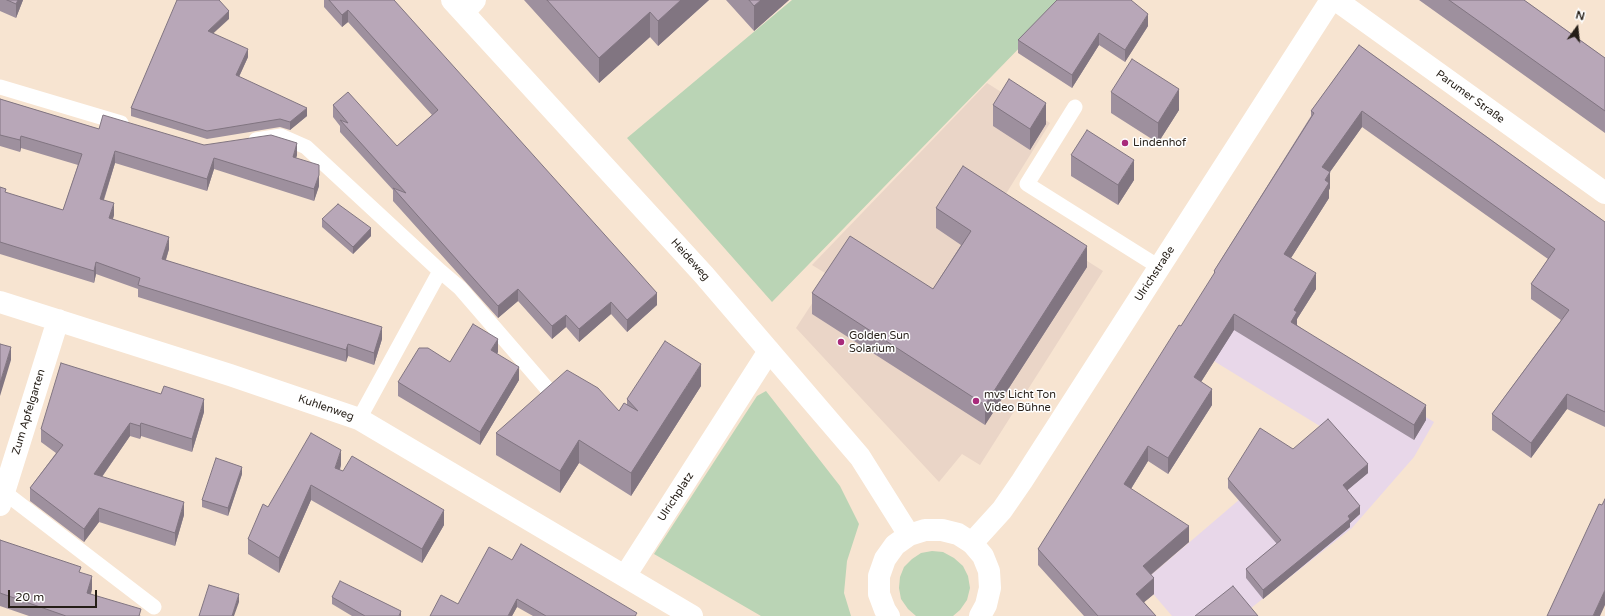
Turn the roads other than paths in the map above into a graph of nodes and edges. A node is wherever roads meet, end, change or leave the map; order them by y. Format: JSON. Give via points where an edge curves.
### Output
{"nodes":[{"id":1,"x":1331,"y":0,"type":"edge"},
{"id":2,"x":1336,"y":0,"type":"edge"},
{"id":3,"x":464,"y":4,"type":"edge"},
{"id":4,"x":0,"y":87,"type":"edge"},
{"id":5,"x":1075,"y":107,"type":"dead end"},
{"id":6,"x":135,"y":127,"type":"edge"},
{"id":7,"x":240,"y":142,"type":"edge"},
{"id":8,"x":1605,"y":193,"type":"edge"},
{"id":9,"x":1159,"y":267,"type":"junction"},
{"id":10,"x":440,"y":271,"type":"junction"},
{"id":11,"x":0,"y":302,"type":"edge"},
{"id":12,"x":58,"y":320,"type":"junction"},
{"id":13,"x":769,"y":351,"type":"junction"},
{"id":14,"x":550,"y":392,"type":"edge"},
{"id":15,"x":359,"y":419,"type":"junction"},
{"id":16,"x":2,"y":498,"type":"edge"},
{"id":17,"x":909,"y":535,"type":"junction"},
{"id":18,"x":972,"y":543,"type":"junction"},
{"id":19,"x":625,"y":576,"type":"junction"},
{"id":20,"x":154,"y":607,"type":"dead end"},
{"id":21,"x":692,"y":616,"type":"edge"},
{"id":22,"x":889,"y":616,"type":"edge"},
{"id":23,"x":980,"y":616,"type":"edge"}],
"edges":[{"from":1,"to":9,"type":"street","name":"Ulrichstraße"},
{"from":2,"to":8,"type":"street","name":"Parumer Straße"},
{"from":3,"to":13,"type":"street","name":"Heideweg"},
{"from":4,"to":6,"type":"lane"},
{"from":5,"to":9,"type":"lane","via":[[1027,184]]},
{"from":7,"to":10,"type":"lane","via":[[281,136],[306,147]]},
{"from":9,"to":18,"type":"street","name":"Ulrichstraße","via":[[1022,481],[1002,510]]},
{"from":10,"to":14,"type":"lane","via":[[460,288]]},
{"from":10,"to":15,"type":"lane"},
{"from":11,"to":12,"type":"street","name":"Kuhlenweg"},
{"from":12,"to":15,"type":"street","name":"Kuhlenweg"},
{"from":12,"to":16,"type":"street","name":"Zum Apfelgarten"},
{"from":13,"to":17,"type":"street","name":"Heideweg","via":[[860,458]]},
{"from":13,"to":19,"type":"street","name":"Ulrichplatz"},
{"from":15,"to":19,"type":"street","name":"Kuhlenweg"},
{"from":16,"to":20,"type":"lane"},
{"from":17,"to":18,"type":"street","via":[[925,530],[942,530],[958,534]]},
{"from":17,"to":22,"type":"street","via":[[895,545],[885,560],[879,576],[880,594]]},
{"from":18,"to":23,"type":"street","via":[[989,571],[990,588]]},
{"from":19,"to":21,"type":"street"}]}
